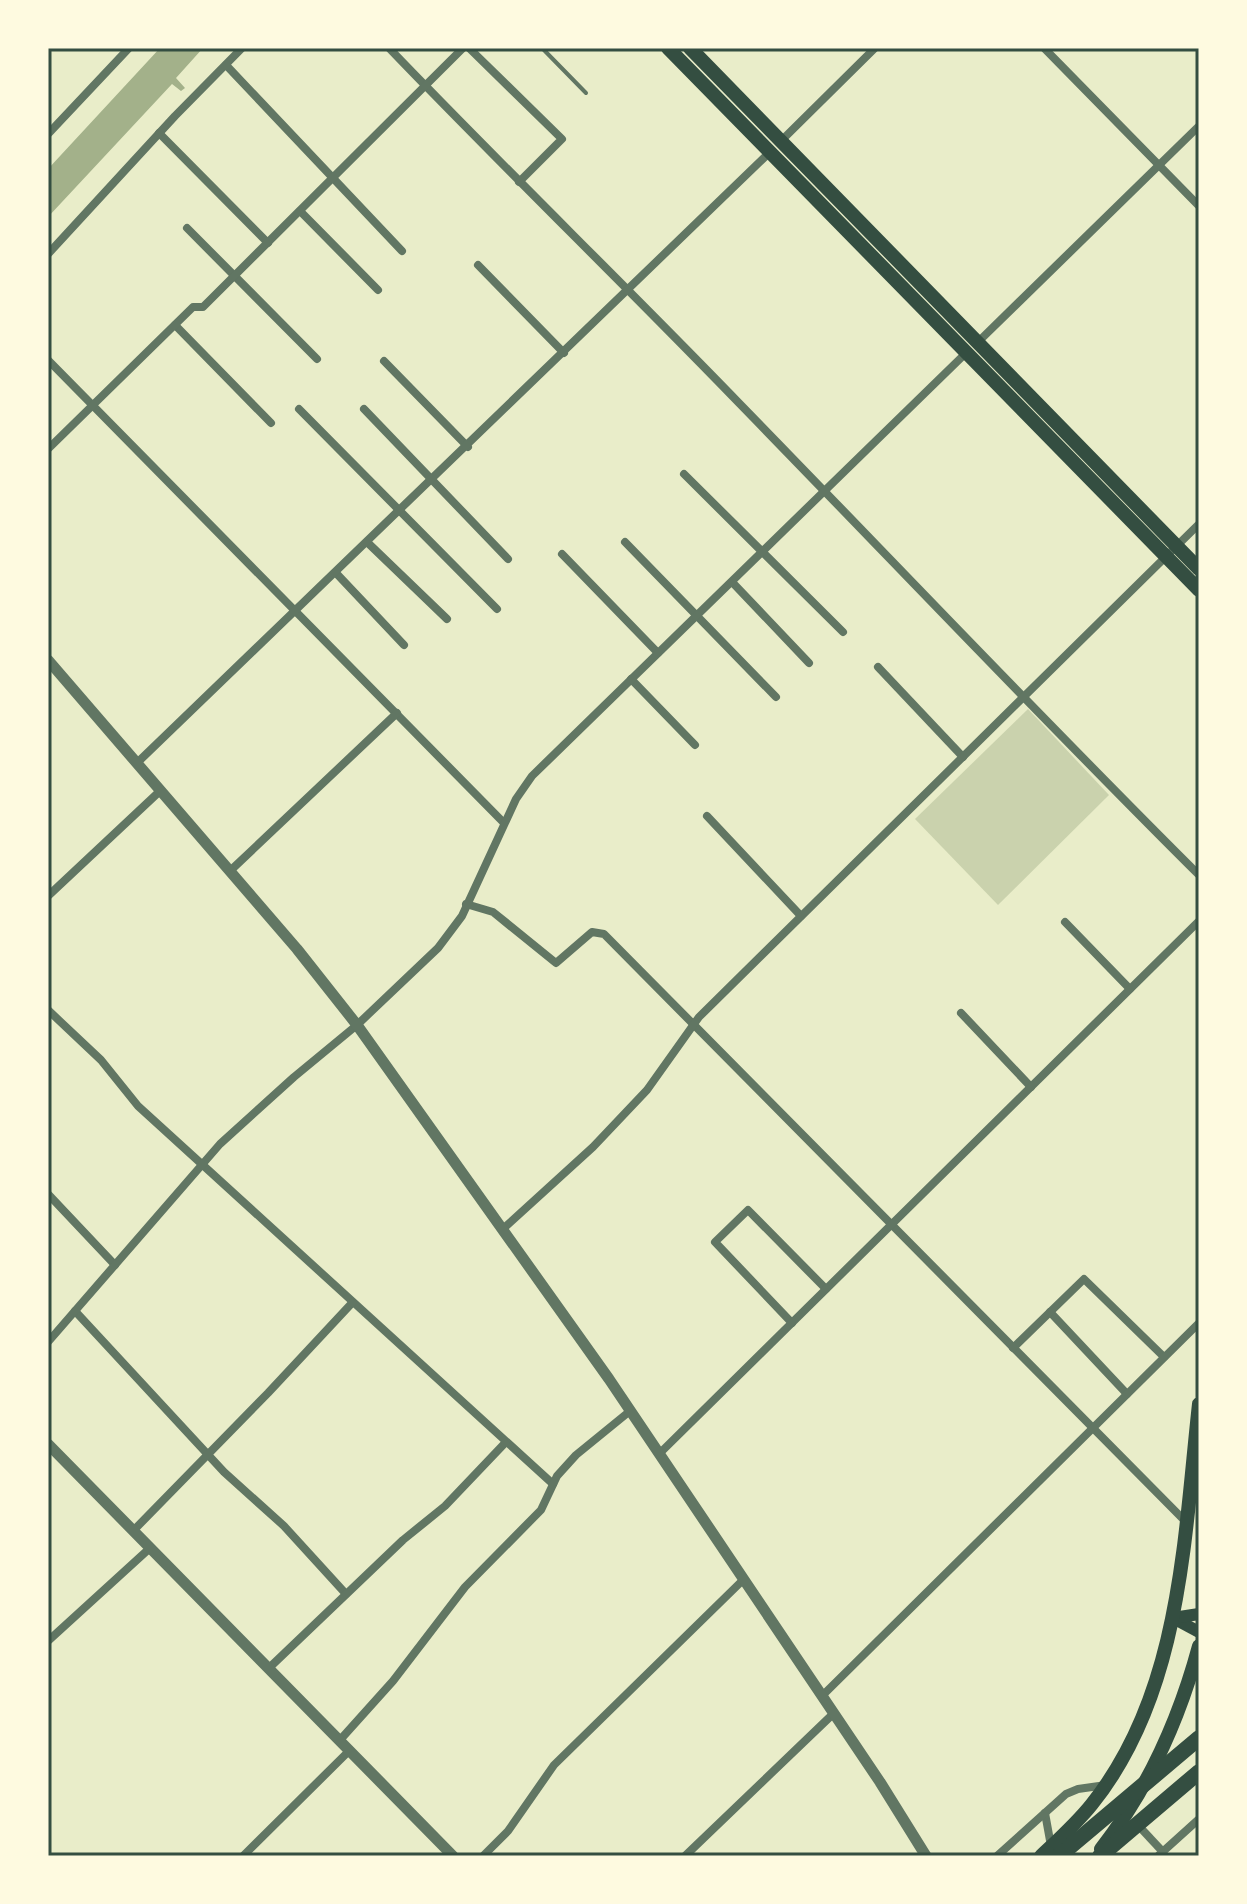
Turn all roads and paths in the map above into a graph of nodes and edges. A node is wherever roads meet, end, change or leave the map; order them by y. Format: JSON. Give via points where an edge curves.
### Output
{"nodes":[{"id":1,"x":129,"y":48,"type":"edge"},
{"id":2,"x":242,"y":48,"type":"edge"},
{"id":3,"x":389,"y":48,"type":"edge"},
{"id":4,"x":463,"y":48,"type":"edge"},
{"id":5,"x":469,"y":48,"type":"edge"},
{"id":6,"x":542,"y":48,"type":"edge"},
{"id":7,"x":668,"y":48,"type":"edge"},
{"id":8,"x":690,"y":48,"type":"edge"},
{"id":9,"x":875,"y":48,"type":"edge"},
{"id":10,"x":1044,"y":48,"type":"edge"},
{"id":11,"x":226,"y":65,"type":"junction"},
{"id":12,"x":425,"y":85,"type":"junction"},
{"id":13,"x":586,"y":93,"type":"dead end"},
{"id":14,"x":1199,"y":126,"type":"edge"},
{"id":15,"x":159,"y":133,"type":"junction"},
{"id":16,"x":48,"y":134,"type":"edge"},
{"id":17,"x":776,"y":147,"type":"junction"},
{"id":18,"x":1159,"y":165,"type":"junction"},
{"id":19,"x":334,"y":178,"type":"junction"},
{"id":20,"x":519,"y":182,"type":"junction"},
{"id":21,"x":1199,"y":206,"type":"edge"},
{"id":22,"x":300,"y":211,"type":"junction"},
{"id":23,"x":187,"y":228,"type":"dead end"},
{"id":24,"x":268,"y":243,"type":"junction"},
{"id":25,"x":402,"y":251,"type":"dead end"},
{"id":26,"x":48,"y":254,"type":"edge"},
{"id":27,"x":478,"y":265,"type":"dead end"},
{"id":28,"x":234,"y":276,"type":"junction"},
{"id":29,"x":378,"y":290,"type":"dead end"},
{"id":30,"x":629,"y":290,"type":"junction"},
{"id":31,"x":175,"y":325,"type":"junction"},
{"id":32,"x":972,"y":348,"type":"junction"},
{"id":33,"x":564,"y":353,"type":"junction"},
{"id":34,"x":317,"y":359,"type":"dead end"},
{"id":35,"x":48,"y":360,"type":"edge"},
{"id":36,"x":384,"y":361,"type":"dead end"},
{"id":37,"x":93,"y":405,"type":"junction"},
{"id":38,"x":299,"y":409,"type":"dead end"},
{"id":39,"x":364,"y":409,"type":"dead end"},
{"id":40,"x":271,"y":423,"type":"dead end"},
{"id":41,"x":468,"y":447,"type":"junction"},
{"id":42,"x":48,"y":449,"type":"edge"},
{"id":43,"x":684,"y":474,"type":"dead end"},
{"id":44,"x":434,"y":480,"type":"junction"},
{"id":45,"x":824,"y":491,"type":"junction"},
{"id":46,"x":401,"y":511,"type":"junction"},
{"id":47,"x":1199,"y":524,"type":"edge"},
{"id":48,"x":625,"y":542,"type":"dead end"},
{"id":49,"x":368,"y":543,"type":"junction"},
{"id":50,"x":1171,"y":551,"type":"junction"},
{"id":51,"x":762,"y":552,"type":"junction"},
{"id":52,"x":562,"y":554,"type":"dead end"},
{"id":53,"x":508,"y":559,"type":"dead end"},
{"id":54,"x":1199,"y":569,"type":"edge"},
{"id":55,"x":336,"y":573,"type":"junction"},
{"id":56,"x":732,"y":582,"type":"junction"},
{"id":57,"x":1199,"y":590,"type":"edge"},
{"id":58,"x":497,"y":609,"type":"dead end"},
{"id":59,"x":296,"y":611,"type":"junction"},
{"id":60,"x":697,"y":616,"type":"junction"},
{"id":61,"x":447,"y":619,"type":"dead end"},
{"id":62,"x":843,"y":632,"type":"dead end"},
{"id":63,"x":404,"y":645,"type":"dead end"},
{"id":64,"x":658,"y":653,"type":"junction"},
{"id":65,"x":48,"y":660,"type":"edge"},
{"id":66,"x":809,"y":663,"type":"dead end"},
{"id":67,"x":878,"y":667,"type":"dead end"},
{"id":68,"x":631,"y":679,"type":"junction"},
{"id":69,"x":776,"y":697,"type":"dead end"},
{"id":70,"x":1024,"y":697,"type":"junction"},
{"id":71,"x":397,"y":713,"type":"junction"},
{"id":72,"x":695,"y":745,"type":"dead end"},
{"id":73,"x":963,"y":757,"type":"junction"},
{"id":74,"x":137,"y":763,"type":"junction"},
{"id":75,"x":160,"y":791,"type":"junction"},
{"id":76,"x":707,"y":816,"type":"dead end"},
{"id":77,"x":504,"y":823,"type":"junction"},
{"id":78,"x":230,"y":871,"type":"junction"},
{"id":79,"x":1199,"y":875,"type":"edge"},
{"id":80,"x":48,"y":896,"type":"edge"},
{"id":81,"x":466,"y":904,"type":"junction"},
{"id":82,"x":801,"y":916,"type":"junction"},
{"id":83,"x":1199,"y":921,"type":"edge"},
{"id":84,"x":1065,"y":922,"type":"dead end"},
{"id":85,"x":1130,"y":989,"type":"junction"},
{"id":86,"x":48,"y":1010,"type":"edge"},
{"id":87,"x":961,"y":1013,"type":"dead end"},
{"id":88,"x":357,"y":1025,"type":"junction"},
{"id":89,"x":693,"y":1025,"type":"junction"},
{"id":90,"x":1031,"y":1087,"type":"junction"},
{"id":91,"x":202,"y":1165,"type":"junction"},
{"id":92,"x":48,"y":1194,"type":"edge"},
{"id":93,"x":891,"y":1225,"type":"junction"},
{"id":94,"x":504,"y":1228,"type":"junction"},
{"id":95,"x":115,"y":1265,"type":"junction"},
{"id":96,"x":826,"y":1289,"type":"junction"},
{"id":97,"x":352,"y":1303,"type":"junction"},
{"id":98,"x":75,"y":1311,"type":"junction"},
{"id":99,"x":1050,"y":1312,"type":"junction"},
{"id":100,"x":792,"y":1323,"type":"junction"},
{"id":101,"x":1199,"y":1323,"type":"edge"},
{"id":102,"x":48,"y":1342,"type":"edge"},
{"id":103,"x":1013,"y":1348,"type":"junction"},
{"id":104,"x":1164,"y":1357,"type":"junction"},
{"id":105,"x":1127,"y":1394,"type":"junction"},
{"id":106,"x":1199,"y":1404,"type":"edge"},
{"id":107,"x":630,"y":1411,"type":"junction"},
{"id":108,"x":1092,"y":1428,"type":"junction"},
{"id":109,"x":505,"y":1443,"type":"junction"},
{"id":110,"x":48,"y":1444,"type":"edge"},
{"id":111,"x":208,"y":1454,"type":"junction"},
{"id":112,"x":659,"y":1454,"type":"junction"},
{"id":113,"x":553,"y":1484,"type":"junction"},
{"id":114,"x":1186,"y":1522,"type":"junction"},
{"id":115,"x":133,"y":1531,"type":"junction"},
{"id":116,"x":150,"y":1548,"type":"junction"},
{"id":117,"x":743,"y":1580,"type":"junction"},
{"id":118,"x":346,"y":1594,"type":"junction"},
{"id":119,"x":1199,"y":1614,"type":"edge"},
{"id":120,"x":1173,"y":1618,"type":"junction"},
{"id":121,"x":1199,"y":1632,"type":"edge"},
{"id":122,"x":48,"y":1641,"type":"edge"},
{"id":123,"x":1199,"y":1646,"type":"edge"},
{"id":124,"x":269,"y":1668,"type":"junction"},
{"id":125,"x":822,"y":1696,"type":"junction"},
{"id":126,"x":833,"y":1714,"type":"junction"},
{"id":127,"x":1199,"y":1738,"type":"edge"},
{"id":128,"x":340,"y":1740,"type":"junction"},
{"id":129,"x":350,"y":1750,"type":"junction"},
{"id":130,"x":1199,"y":1772,"type":"edge"},
{"id":131,"x":1106,"y":1785,"type":"junction"},
{"id":132,"x":1045,"y":1813,"type":"junction"},
{"id":133,"x":1128,"y":1814,"type":"junction"},
{"id":134,"x":1199,"y":1819,"type":"edge"},
{"id":135,"x":1050,"y":1853,"type":"edge"},
{"id":136,"x":1160,"y":1854,"type":"edge"},
{"id":137,"x":243,"y":1856,"type":"edge"},
{"id":138,"x":453,"y":1856,"type":"edge"},
{"id":139,"x":483,"y":1856,"type":"edge"},
{"id":140,"x":685,"y":1856,"type":"edge"},
{"id":141,"x":926,"y":1856,"type":"edge"},
{"id":142,"x":997,"y":1856,"type":"edge"},
{"id":143,"x":1098,"y":1856,"type":"edge"}],
"edges":[{"from":1,"to":16,"type":"street"},
{"from":2,"to":11,"type":"street"},
{"from":3,"to":12,"type":"street"},
{"from":4,"to":12,"type":"street"},
{"from":5,"to":20,"type":"street","via":[[562,139]]},
{"from":6,"to":13,"type":"lane"},
{"from":7,"to":17,"type":"main road"},
{"from":8,"to":17,"type":"main road"},
{"from":9,"to":17,"type":"street"},
{"from":10,"to":18,"type":"street"},
{"from":11,"to":15,"type":"street"},
{"from":11,"to":19,"type":"street"},
{"from":12,"to":19,"type":"street"},
{"from":12,"to":20,"type":"street"},
{"from":14,"to":18,"type":"street"},
{"from":15,"to":24,"type":"street"},
{"from":15,"to":26,"type":"street"},
{"from":17,"to":30,"type":"street"},
{"from":17,"to":32,"type":"main road"},
{"from":18,"to":21,"type":"street"},
{"from":18,"to":32,"type":"street"},
{"from":19,"to":22,"type":"street"},
{"from":19,"to":25,"type":"street"},
{"from":20,"to":30,"type":"street"},
{"from":22,"to":24,"type":"street"},
{"from":22,"to":29,"type":"street"},
{"from":23,"to":28,"type":"street"},
{"from":24,"to":28,"type":"street"},
{"from":27,"to":33,"type":"street"},
{"from":28,"to":31,"type":"street","via":[[203,307],[193,307]]},
{"from":28,"to":34,"type":"street"},
{"from":30,"to":33,"type":"street"},
{"from":30,"to":45,"type":"street"},
{"from":31,"to":37,"type":"street"},
{"from":31,"to":40,"type":"street"},
{"from":32,"to":45,"type":"street"},
{"from":32,"to":50,"type":"main road"},
{"from":33,"to":41,"type":"street"},
{"from":35,"to":37,"type":"street"},
{"from":36,"to":41,"type":"street"},
{"from":37,"to":42,"type":"street"},
{"from":37,"to":59,"type":"street"},
{"from":38,"to":46,"type":"street"},
{"from":39,"to":44,"type":"street"},
{"from":41,"to":44,"type":"street"},
{"from":43,"to":51,"type":"street"},
{"from":44,"to":46,"type":"street"},
{"from":44,"to":53,"type":"street"},
{"from":45,"to":51,"type":"street"},
{"from":45,"to":70,"type":"street"},
{"from":46,"to":49,"type":"street"},
{"from":46,"to":58,"type":"street"},
{"from":47,"to":50,"type":"street"},
{"from":48,"to":60,"type":"street"},
{"from":49,"to":55,"type":"street"},
{"from":49,"to":61,"type":"street"},
{"from":50,"to":54,"type":"main road"},
{"from":50,"to":57,"type":"main road"},
{"from":50,"to":70,"type":"street"},
{"from":51,"to":56,"type":"street"},
{"from":51,"to":62,"type":"street"},
{"from":52,"to":64,"type":"street"},
{"from":55,"to":59,"type":"street"},
{"from":55,"to":63,"type":"street"},
{"from":56,"to":60,"type":"street"},
{"from":56,"to":66,"type":"street"},
{"from":59,"to":71,"type":"street"},
{"from":59,"to":74,"type":"street"},
{"from":60,"to":64,"type":"street"},
{"from":60,"to":69,"type":"street"},
{"from":64,"to":68,"type":"street"},
{"from":65,"to":74,"type":"street"},
{"from":67,"to":73,"type":"street"},
{"from":68,"to":72,"type":"street"},
{"from":68,"to":77,"type":"street","via":[[532,776]]},
{"from":70,"to":73,"type":"street"},
{"from":70,"to":79,"type":"street"},
{"from":71,"to":77,"type":"street"},
{"from":71,"to":78,"type":"street"},
{"from":73,"to":82,"type":"street"},
{"from":74,"to":75,"type":"street"},
{"from":75,"to":78,"type":"street"},
{"from":75,"to":80,"type":"street"},
{"from":76,"to":82,"type":"street"},
{"from":77,"to":81,"type":"street"},
{"from":78,"to":88,"type":"street"},
{"from":81,"to":88,"type":"street","via":[[438,948]]},
{"from":81,"to":89,"type":"street","via":[[493,912],[556,963],[592,932],[604,934]]},
{"from":82,"to":89,"type":"street"},
{"from":83,"to":85,"type":"street"},
{"from":84,"to":85,"type":"street"},
{"from":85,"to":90,"type":"street"},
{"from":86,"to":91,"type":"street"},
{"from":87,"to":90,"type":"street"},
{"from":88,"to":91,"type":"street"},
{"from":88,"to":94,"type":"street"},
{"from":89,"to":93,"type":"street"},
{"from":89,"to":94,"type":"street","via":[[647,1090]]},
{"from":90,"to":93,"type":"street"},
{"from":91,"to":95,"type":"street"},
{"from":91,"to":97,"type":"street"},
{"from":92,"to":95,"type":"street"},
{"from":93,"to":96,"type":"street"},
{"from":93,"to":103,"type":"street"},
{"from":94,"to":107,"type":"street"},
{"from":95,"to":98,"type":"street"},
{"from":96,"to":100,"type":"street"},
{"from":96,"to":100,"type":"street","via":[[748,1210],[715,1242]]},
{"from":97,"to":109,"type":"street"},
{"from":97,"to":111,"type":"street"},
{"from":98,"to":102,"type":"street"},
{"from":98,"to":111,"type":"street"},
{"from":99,"to":103,"type":"street"},
{"from":99,"to":104,"type":"street","via":[[1084,1279]]},
{"from":99,"to":105,"type":"street"},
{"from":100,"to":112,"type":"street"},
{"from":101,"to":104,"type":"street"},
{"from":103,"to":108,"type":"street"},
{"from":104,"to":105,"type":"street"},
{"from":105,"to":108,"type":"street"},
{"from":106,"to":114,"type":"main road"},
{"from":107,"to":112,"type":"street"},
{"from":107,"to":113,"type":"street","via":[[576,1455]]},
{"from":108,"to":114,"type":"street"},
{"from":108,"to":125,"type":"street"},
{"from":109,"to":113,"type":"street"},
{"from":109,"to":118,"type":"street","via":[[445,1506]]},
{"from":110,"to":115,"type":"street"},
{"from":111,"to":115,"type":"street"},
{"from":111,"to":118,"type":"street"},
{"from":112,"to":117,"type":"street"},
{"from":113,"to":128,"type":"street","via":[[541,1510],[465,1587]]},
{"from":114,"to":120,"type":"main road"},
{"from":115,"to":116,"type":"street"},
{"from":116,"to":122,"type":"street"},
{"from":116,"to":124,"type":"street"},
{"from":117,"to":125,"type":"street"},
{"from":117,"to":139,"type":"street","via":[[554,1765],[508,1831]]},
{"from":118,"to":124,"type":"street"},
{"from":119,"to":120,"type":"main road"},
{"from":120,"to":121,"type":"main road"},
{"from":120,"to":131,"type":"main road","via":[[1146,1705]]},
{"from":123,"to":133,"type":"main road","via":[[1166,1742]]},
{"from":124,"to":128,"type":"street"},
{"from":125,"to":126,"type":"street"},
{"from":126,"to":140,"type":"street"},
{"from":126,"to":141,"type":"street"},
{"from":127,"to":135,"type":"highway"},
{"from":128,"to":129,"type":"street"},
{"from":129,"to":137,"type":"street"},
{"from":129,"to":138,"type":"street"},
{"from":130,"to":143,"type":"highway"},
{"from":131,"to":132,"type":"street","via":[[1066,1794]]},
{"from":131,"to":135,"type":"main road"},
{"from":132,"to":135,"type":"street"},
{"from":132,"to":142,"type":"street"},
{"from":133,"to":136,"type":"street"},
{"from":133,"to":143,"type":"main road"},
{"from":134,"to":136,"type":"street"}]}
